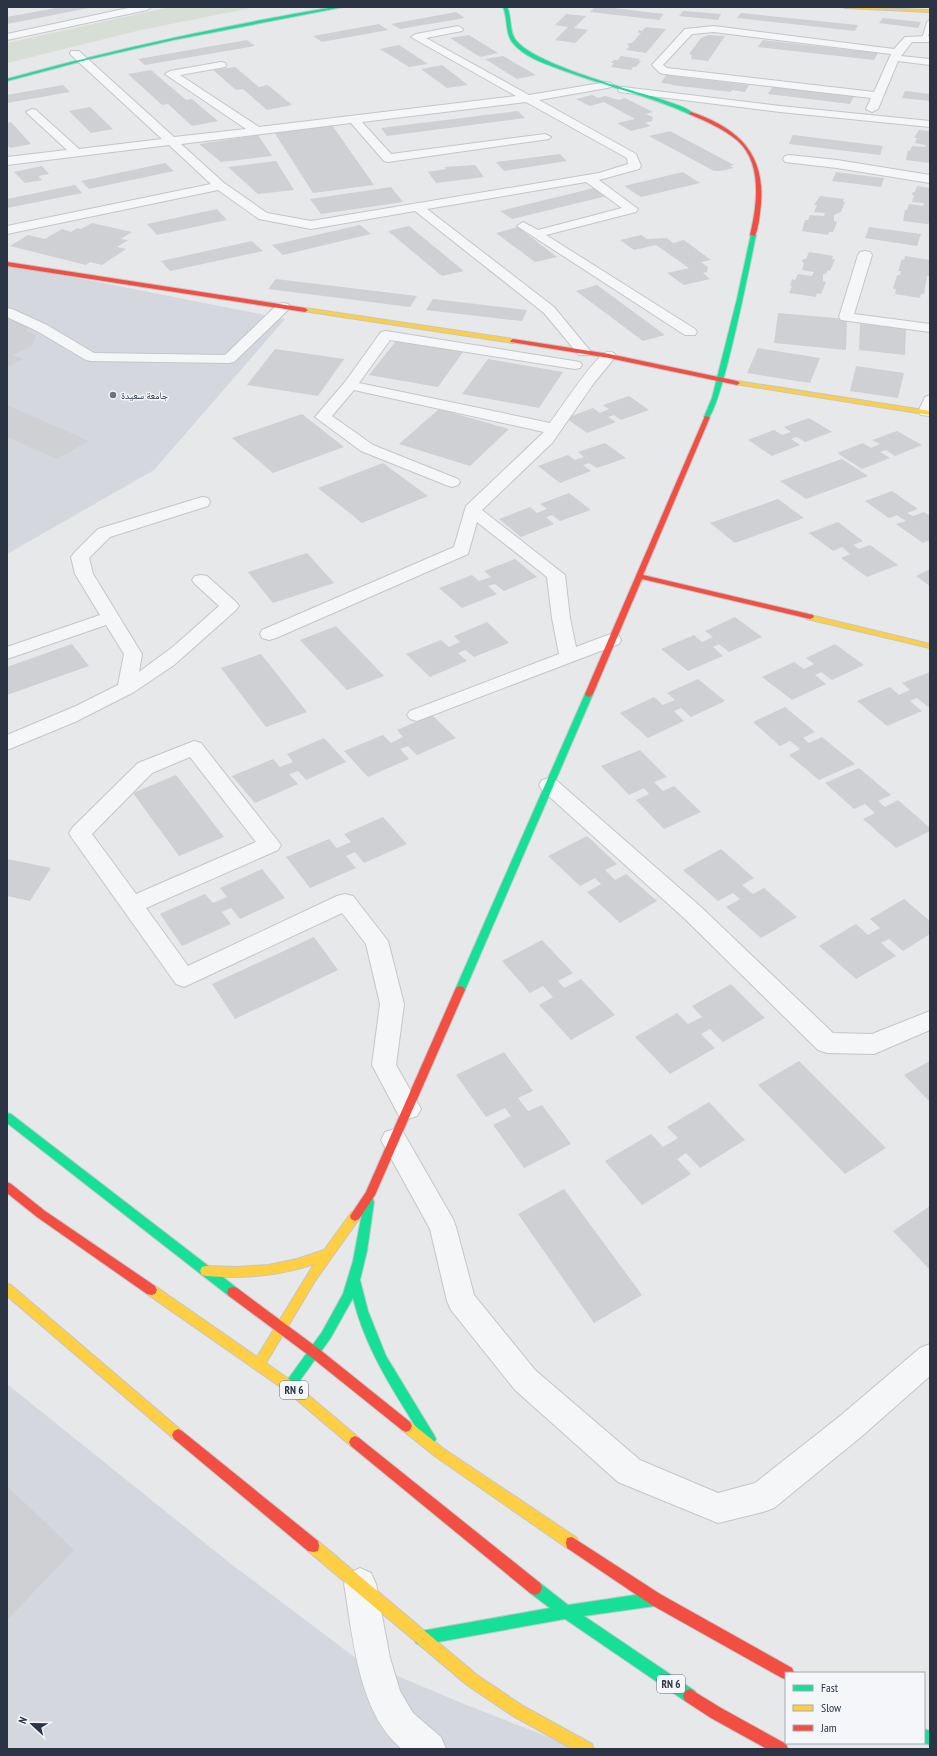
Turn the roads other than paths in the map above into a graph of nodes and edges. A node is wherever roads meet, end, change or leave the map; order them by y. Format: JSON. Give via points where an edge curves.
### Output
{"nodes":[{"id":1,"x":147,"y":7,"type":"edge"},
{"id":2,"x":299,"y":7,"type":"edge"},
{"id":3,"x":341,"y":7,"type":"edge"},
{"id":4,"x":845,"y":7,"type":"edge"},
{"id":5,"x":509,"y":9,"type":"edge"},
{"id":6,"x":930,"y":11,"type":"edge"},
{"id":7,"x":930,"y":22,"type":"edge"},
{"id":8,"x":458,"y":29,"type":"dead end"},
{"id":9,"x":7,"y":37,"type":"edge"},
{"id":10,"x":927,"y":38,"type":"edge"},
{"id":11,"x":896,"y":55,"type":"junction"},
{"id":12,"x":78,"y":57,"type":"junction"},
{"id":13,"x":930,"y":62,"type":"edge"},
{"id":14,"x":221,"y":65,"type":"dead end"},
{"id":15,"x":7,"y":70,"type":"edge"},
{"id":16,"x":7,"y":80,"type":"edge"},
{"id":17,"x":606,"y":84,"type":"junction"},
{"id":18,"x":623,"y":90,"type":"junction"},
{"id":19,"x":878,"y":96,"type":"junction"},
{"id":20,"x":526,"y":99,"type":"junction"},
{"id":21,"x":32,"y":112,"type":"dead end"},
{"id":22,"x":868,"y":117,"type":"junction"},
{"id":23,"x":354,"y":119,"type":"junction"},
{"id":24,"x":930,"y":124,"type":"edge"},
{"id":25,"x":256,"y":130,"type":"junction"},
{"id":26,"x":545,"y":137,"type":"dead end"},
{"id":27,"x":170,"y":140,"type":"junction"},
{"id":28,"x":76,"y":152,"type":"junction"},
{"id":29,"x":789,"y":160,"type":"dead end"},
{"id":30,"x":7,"y":161,"type":"edge"},
{"id":31,"x":588,"y":178,"type":"junction"},
{"id":32,"x":930,"y":179,"type":"edge"},
{"id":33,"x":220,"y":186,"type":"junction"},
{"id":34,"x":417,"y":207,"type":"junction"},
{"id":35,"x":523,"y":226,"type":"dead end"},
{"id":36,"x":7,"y":230,"type":"edge"},
{"id":37,"x":536,"y":234,"type":"junction"},
{"id":38,"x":865,"y":255,"type":"dead end"},
{"id":39,"x":7,"y":264,"type":"edge"},
{"id":40,"x":283,"y":306,"type":"junction"},
{"id":41,"x":7,"y":312,"type":"edge"},
{"id":42,"x":930,"y":328,"type":"edge"},
{"id":43,"x":690,"y":332,"type":"dead end"},
{"id":44,"x":584,"y":352,"type":"junction"},
{"id":45,"x":609,"y":356,"type":"junction"},
{"id":46,"x":575,"y":365,"type":"dead end"},
{"id":47,"x":721,"y":380,"type":"junction"},
{"id":48,"x":350,"y":385,"type":"junction"},
{"id":49,"x":929,"y":408,"type":"edge"},
{"id":50,"x":554,"y":429,"type":"junction"},
{"id":51,"x":452,"y":482,"type":"dead end"},
{"id":52,"x":202,"y":502,"type":"dead end"},
{"id":53,"x":472,"y":510,"type":"junction"},
{"id":54,"x":640,"y":576,"type":"junction"},
{"id":55,"x":201,"y":580,"type":"dead end"},
{"id":56,"x":111,"y":617,"type":"junction"},
{"id":57,"x":269,"y":634,"type":"dead end"},
{"id":58,"x":612,"y":640,"type":"junction"},
{"id":59,"x":930,"y":646,"type":"edge"},
{"id":60,"x":7,"y":653,"type":"edge"},
{"id":61,"x":569,"y":656,"type":"junction"},
{"id":62,"x":128,"y":688,"type":"junction"},
{"id":63,"x":417,"y":715,"type":"dead end"},
{"id":64,"x":7,"y":743,"type":"edge"},
{"id":65,"x":549,"y":785,"type":"junction"},
{"id":66,"x":132,"y":905,"type":"junction"},
{"id":67,"x":930,"y":1020,"type":"edge"},
{"id":68,"x":408,"y":1109,"type":"junction"},
{"id":69,"x":7,"y":1117,"type":"edge"},
{"id":70,"x":394,"y":1140,"type":"junction"},
{"id":71,"x":7,"y":1187,"type":"edge"},
{"id":72,"x":370,"y":1196,"type":"junction"},
{"id":73,"x":327,"y":1254,"type":"junction"},
{"id":74,"x":205,"y":1271,"type":"junction"},
{"id":75,"x":354,"y":1279,"type":"junction"},
{"id":76,"x":7,"y":1289,"type":"edge"},
{"id":77,"x":279,"y":1328,"type":"junction"},
{"id":78,"x":315,"y":1353,"type":"junction"},
{"id":79,"x":930,"y":1358,"type":"edge"},
{"id":80,"x":259,"y":1364,"type":"junction"},
{"id":81,"x":289,"y":1386,"type":"junction"},
{"id":82,"x":440,"y":1453,"type":"junction"},
{"id":83,"x":360,"y":1584,"type":"junction"},
{"id":84,"x":655,"y":1599,"type":"junction"},
{"id":85,"x":566,"y":1612,"type":"junction"},
{"id":86,"x":421,"y":1638,"type":"junction"},
{"id":87,"x":785,"y":1672,"type":"edge"},
{"id":88,"x":429,"y":1749,"type":"edge"},
{"id":89,"x":587,"y":1749,"type":"edge"},
{"id":90,"x":781,"y":1749,"type":"edge"}],
"edges":[{"from":1,"to":9,"type":"street"},
{"from":2,"to":12,"type":"street","via":[[262,13]]},
{"from":3,"to":12,"type":"street"},
{"from":4,"to":6,"type":"street"},
{"from":5,"to":17,"type":"street","via":[[510,34],[520,47],[548,63]]},
{"from":7,"to":10,"type":"lane"},
{"from":8,"to":20,"type":"street","via":[[416,37]]},
{"from":10,"to":11,"type":"street","via":[[909,39]]},
{"from":11,"to":13,"type":"street"},
{"from":11,"to":19,"type":"street"},
{"from":11,"to":19,"type":"street","via":[[714,29],[689,31],[657,65],[664,71]]},
{"from":12,"to":15,"type":"street"},
{"from":12,"to":16,"type":"street"},
{"from":12,"to":27,"type":"street"},
{"from":14,"to":25,"type":"street","via":[[170,74]]},
{"from":17,"to":18,"type":"street"},
{"from":17,"to":20,"type":"street"},
{"from":18,"to":22,"type":"street"},
{"from":18,"to":47,"type":"street","via":[[679,107],[714,124],[743,144],[752,162],[759,190],[755,227]]},
{"from":19,"to":22,"type":"street"},
{"from":20,"to":23,"type":"street"},
{"from":20,"to":31,"type":"street","via":[[632,156],[635,166]]},
{"from":21,"to":28,"type":"street"},
{"from":22,"to":24,"type":"street"},
{"from":23,"to":25,"type":"street"},
{"from":23,"to":26,"type":"street","via":[[388,158]]},
{"from":25,"to":27,"type":"street"},
{"from":27,"to":28,"type":"street"},
{"from":27,"to":33,"type":"street"},
{"from":28,"to":30,"type":"street"},
{"from":29,"to":32,"type":"street","via":[[837,164]]},
{"from":31,"to":34,"type":"street"},
{"from":31,"to":37,"type":"street","via":[[632,209]]},
{"from":33,"to":34,"type":"street","via":[[263,216],[311,225]]},
{"from":33,"to":36,"type":"street"},
{"from":34,"to":44,"type":"street","via":[[549,310]]},
{"from":35,"to":37,"type":"street"},
{"from":37,"to":43,"type":"street"},
{"from":38,"to":42,"type":"street","via":[[846,317]]},
{"from":39,"to":40,"type":"street"},
{"from":40,"to":41,"type":"street","via":[[229,359],[209,360],[91,357],[42,328]]},
{"from":40,"to":44,"type":"street"},
{"from":44,"to":45,"type":"street"},
{"from":45,"to":47,"type":"street"},
{"from":45,"to":50,"type":"street"},
{"from":46,"to":48,"type":"street","via":[[386,335]]},
{"from":47,"to":49,"type":"street"},
{"from":47,"to":54,"type":"street"},
{"from":48,"to":50,"type":"street"},
{"from":48,"to":51,"type":"street","via":[[323,417],[367,448]]},
{"from":50,"to":53,"type":"street","via":[[546,440]]},
{"from":52,"to":56,"type":"street","via":[[104,533],[80,557],[84,574]]},
{"from":53,"to":57,"type":"street","via":[[462,550]]},
{"from":53,"to":61,"type":"street","via":[[556,575]]},
{"from":54,"to":58,"type":"street"},
{"from":54,"to":59,"type":"street"},
{"from":55,"to":62,"type":"street","via":[[230,606],[192,642]]},
{"from":56,"to":60,"type":"street"},
{"from":56,"to":62,"type":"street","via":[[133,654]]},
{"from":58,"to":61,"type":"street"},
{"from":58,"to":65,"type":"street"},
{"from":61,"to":63,"type":"street"},
{"from":62,"to":64,"type":"street"},
{"from":65,"to":67,"type":"street","via":[[693,914],[827,1043],[874,1044]]},
{"from":65,"to":68,"type":"street"},
{"from":66,"to":66,"type":"street","via":[[80,833],[145,768],[194,748],[270,845]]},
{"from":66,"to":68,"type":"street","via":[[184,978],[345,902],[377,941],[392,1004],[384,1065]]},
{"from":68,"to":70,"type":"street"},
{"from":69,"to":74,"type":"street"},
{"from":70,"to":72,"type":"street"},
{"from":70,"to":79,"type":"street","via":[[443,1227],[461,1301],[525,1380],[629,1471],[718,1508],[763,1497]]},
{"from":71,"to":80,"type":"street","number":"RN 6"},
{"from":72,"to":73,"type":"street"},
{"from":72,"to":75,"type":"street"},
{"from":73,"to":74,"type":"street","via":[[286,1269],[255,1274]]},
{"from":73,"to":77,"type":"street"},
{"from":74,"to":77,"type":"street"},
{"from":75,"to":78,"type":"street","via":[[337,1317]]},
{"from":75,"to":82,"type":"street","via":[[364,1317],[381,1359]]},
{"from":76,"to":83,"type":"street","via":[[141,1405]]},
{"from":77,"to":78,"type":"street"},
{"from":77,"to":80,"type":"street"},
{"from":78,"to":81,"type":"street"},
{"from":78,"to":82,"type":"street"},
{"from":80,"to":81,"type":"street","number":"RN 6"},
{"from":81,"to":85,"type":"street","number":"RN 6","via":[[403,1482]]},
{"from":82,"to":84,"type":"street"},
{"from":83,"to":86,"type":"street"},
{"from":83,"to":88,"type":"street","via":[[380,1686],[389,1707],[401,1725]]},
{"from":84,"to":85,"type":"street"},
{"from":84,"to":87,"type":"street"},
{"from":85,"to":86,"type":"street"},
{"from":85,"to":90,"type":"street","number":"RN 6","via":[[716,1713]]},
{"from":86,"to":89,"type":"street","via":[[472,1680],[518,1711]]}]}
